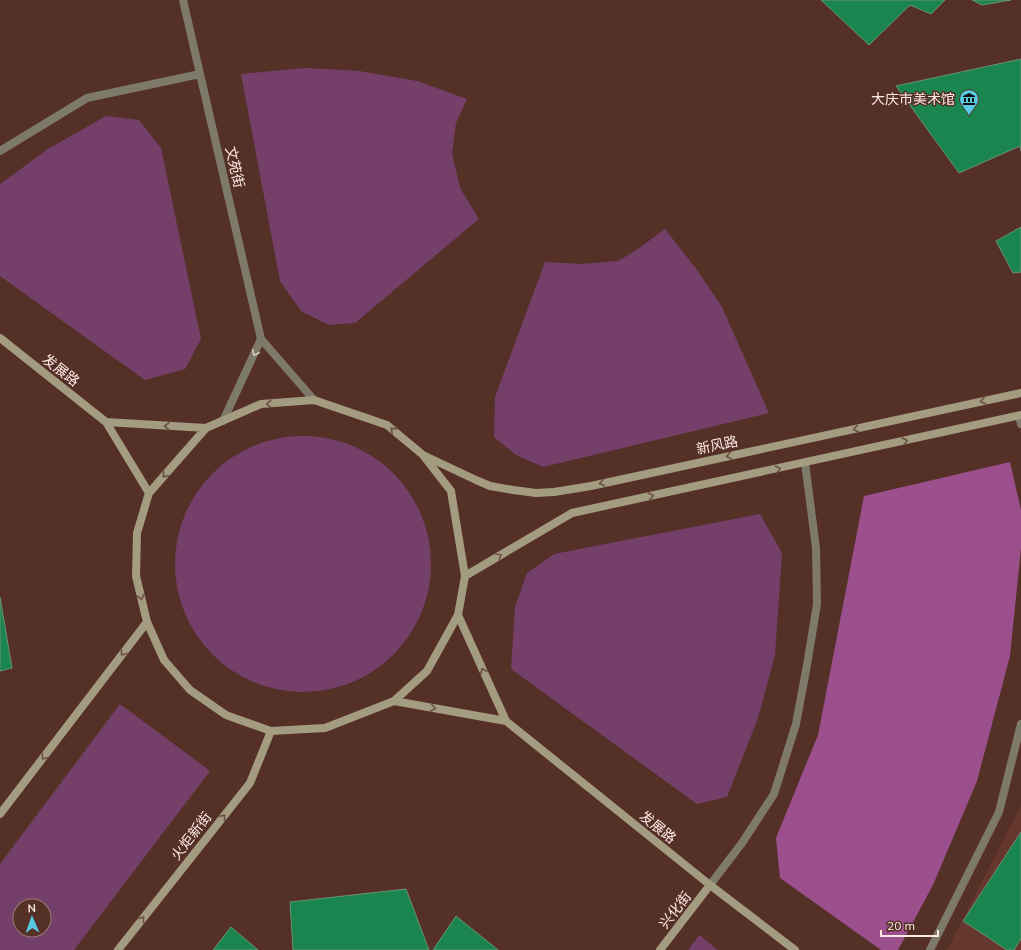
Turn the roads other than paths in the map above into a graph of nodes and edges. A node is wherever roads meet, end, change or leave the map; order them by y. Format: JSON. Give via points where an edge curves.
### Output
{"nodes":[{"id":1,"x":183,"y":0,"type":"edge"},
{"id":2,"x":200,"y":74,"type":"junction"},
{"id":3,"x":0,"y":151,"type":"edge"},
{"id":4,"x":0,"y":338,"type":"edge"},
{"id":5,"x":261,"y":339,"type":"junction"},
{"id":6,"x":1021,"y":393,"type":"edge"},
{"id":7,"x":314,"y":400,"type":"junction"},
{"id":8,"x":1020,"y":416,"type":"edge"},
{"id":9,"x":223,"y":421,"type":"junction"},
{"id":10,"x":106,"y":422,"type":"junction"},
{"id":11,"x":1021,"y":424,"type":"edge"},
{"id":12,"x":206,"y":428,"type":"junction"},
{"id":13,"x":423,"y":455,"type":"junction"},
{"id":14,"x":805,"y":463,"type":"junction"},
{"id":15,"x":149,"y":493,"type":"junction"},
{"id":16,"x":465,"y":576,"type":"junction"},
{"id":17,"x":458,"y":615,"type":"junction"},
{"id":18,"x":146,"y":622,"type":"junction"},
{"id":19,"x":394,"y":701,"type":"junction"},
{"id":20,"x":506,"y":721,"type":"junction"},
{"id":21,"x":1021,"y":724,"type":"edge"},
{"id":22,"x":271,"y":731,"type":"junction"},
{"id":23,"x":0,"y":814,"type":"edge"},
{"id":24,"x":710,"y":885,"type":"junction"},
{"id":25,"x":118,"y":950,"type":"edge"},
{"id":26,"x":660,"y":950,"type":"edge"},
{"id":27,"x":795,"y":950,"type":"edge"},
{"id":28,"x":930,"y":950,"type":"edge"}],
"edges":[{"from":1,"to":2,"type":"street","name":"文苑街"},
{"from":2,"to":3,"type":"street","via":[[86,98]]},
{"from":2,"to":5,"type":"street","name":"文苑街"},
{"from":4,"to":10,"type":"main road","name":"发展路"},
{"from":5,"to":7,"type":"street"},
{"from":5,"to":9,"type":"street","one_way":true},
{"from":6,"to":13,"type":"main road","name":"新风路","one_way":true,"via":[[554,492],[536,493],[490,486]]},
{"from":7,"to":9,"type":"main road","one_way":true,"via":[[261,404]]},
{"from":13,"to":7,"type":"main road","one_way":true,"via":[[387,425]]},
{"from":8,"to":11,"type":"street"},
{"from":14,"to":8,"type":"main road","one_way":true},
{"from":9,"to":12,"type":"main road"},
{"from":12,"to":10,"type":"main road","one_way":true},
{"from":10,"to":15,"type":"main road"},
{"from":12,"to":15,"type":"main road","one_way":true},
{"from":13,"to":16,"type":"main road","via":[[451,491]]},
{"from":16,"to":14,"type":"main road","one_way":true,"via":[[572,513]]},
{"from":14,"to":24,"type":"street","via":[[816,548],[817,604],[796,724],[774,794],[742,843]]},
{"from":15,"to":18,"type":"main road","one_way":true,"via":[[137,533],[136,576]]},
{"from":16,"to":17,"type":"main road"},
{"from":17,"to":19,"type":"main road","via":[[427,671]]},
{"from":20,"to":17,"type":"main road","one_way":true},
{"from":18,"to":22,"type":"main road","via":[[164,660],[190,690],[226,714]]},
{"from":18,"to":23,"type":"main road","one_way":true},
{"from":19,"to":20,"type":"main road","one_way":true},
{"from":19,"to":22,"type":"main road","via":[[325,728]]},
{"from":20,"to":24,"type":"main road","name":"发展路"},
{"from":21,"to":28,"type":"street","via":[[999,812]]},
{"from":25,"to":22,"type":"main road","name":"火炬新街","one_way":true,"via":[[250,783]]},
{"from":24,"to":26,"type":"main road","name":"兴化街"},
{"from":24,"to":27,"type":"main road","name":"发展路"}]}
